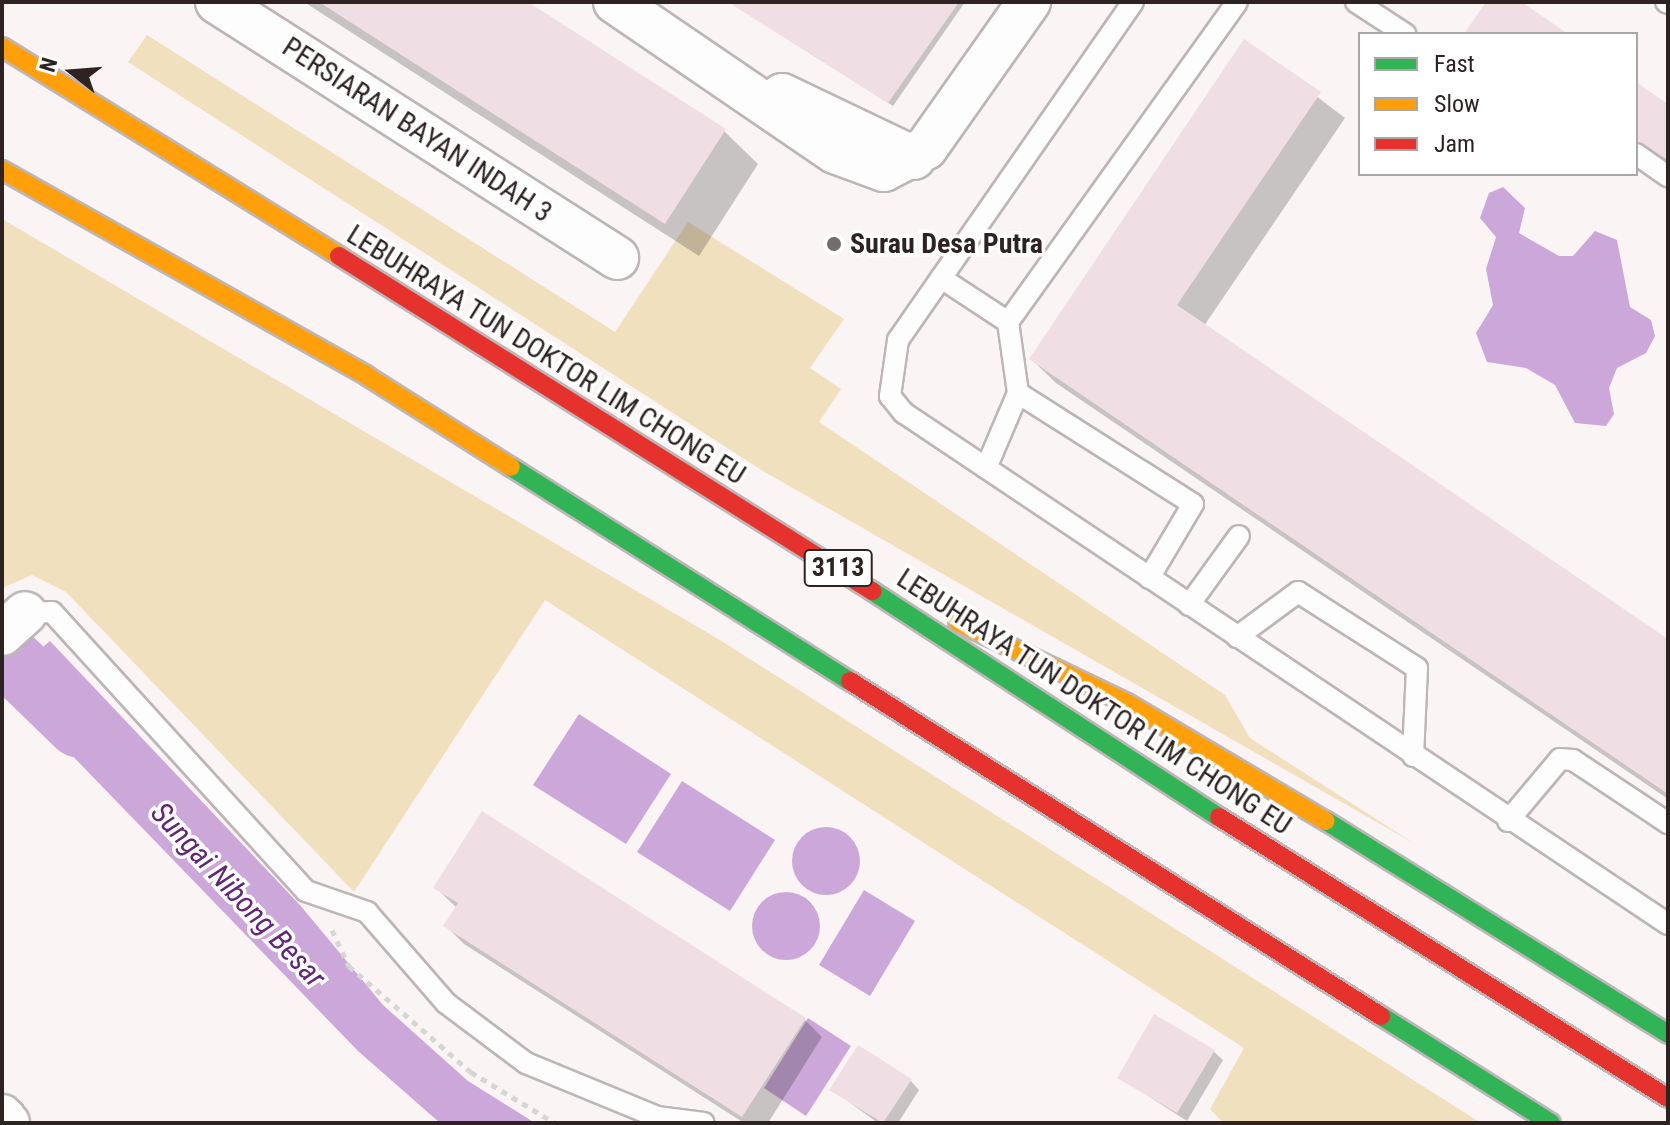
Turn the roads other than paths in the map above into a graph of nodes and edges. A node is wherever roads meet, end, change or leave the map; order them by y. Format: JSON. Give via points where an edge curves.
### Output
{"nodes":[{"id":1,"x":217,"y":2,"type":"edge"},
{"id":2,"x":615,"y":2,"type":"edge"},
{"id":3,"x":1029,"y":2,"type":"edge"},
{"id":4,"x":1133,"y":2,"type":"edge"},
{"id":5,"x":1237,"y":2,"type":"edge"},
{"id":6,"x":1356,"y":2,"type":"edge"},
{"id":7,"x":1402,"y":32,"type":"edge"},
{"id":8,"x":2,"y":47,"type":"edge"},
{"id":9,"x":1638,"y":155,"type":"edge"},
{"id":10,"x":2,"y":170,"type":"edge"},
{"id":11,"x":1668,"y":176,"type":"edge"},
{"id":12,"x":617,"y":258,"type":"dead end"},
{"id":13,"x":941,"y":278,"type":"junction"},
{"id":14,"x":1008,"y":322,"type":"junction"},
{"id":15,"x":1018,"y":393,"type":"junction"},
{"id":16,"x":986,"y":468,"type":"junction"},
{"id":17,"x":1239,"y":536,"type":"dead end"},
{"id":18,"x":819,"y":555,"type":"junction"},
{"id":19,"x":1149,"y":578,"type":"junction"},
{"id":20,"x":1189,"y":605,"type":"junction"},
{"id":21,"x":13,"y":624,"type":"edge"},
{"id":22,"x":1237,"y":637,"type":"junction"},
{"id":23,"x":1413,"y":756,"type":"junction"},
{"id":24,"x":1508,"y":821,"type":"junction"},
{"id":25,"x":1668,"y":823,"type":"edge"},
{"id":26,"x":1668,"y":924,"type":"edge"},
{"id":27,"x":1668,"y":1034,"type":"edge"},
{"id":28,"x":1668,"y":1098,"type":"edge"},
{"id":29,"x":2,"y":1116,"type":"edge"},
{"id":30,"x":8,"y":1123,"type":"edge"},
{"id":31,"x":704,"y":1123,"type":"edge"},
{"id":32,"x":1551,"y":1123,"type":"edge"}],
"edges":[{"from":1,"to":12,"type":"street","name":"PERSIARAN BAYAN INDAH 3"},
{"from":2,"to":3,"type":"street","via":[[835,152],[884,170],[914,158]]},
{"from":4,"to":13,"type":"lane"},
{"from":5,"to":14,"type":"lane"},
{"from":6,"to":7,"type":"lane"},
{"from":8,"to":18,"type":"highway","name":"LEBUHRAYA TUN DOKTOR LIM CHONG EU","number":"3113","via":[[377,287]]},
{"from":9,"to":11,"type":"lane"},
{"from":10,"to":32,"type":"highway","via":[[367,376]]},
{"from":13,"to":14,"type":"lane"},
{"from":13,"to":16,"type":"lane","via":[[898,340],[890,396]]},
{"from":14,"to":15,"type":"lane"},
{"from":15,"to":16,"type":"lane"},
{"from":15,"to":19,"type":"lane","via":[[1193,504]]},
{"from":16,"to":19,"type":"lane"},
{"from":17,"to":20,"type":"lane"},
{"from":18,"to":27,"type":"highway","via":[[1127,703],[1378,849]]},
{"from":18,"to":28,"type":"highway","name":"LEBUHRAYA TUN DOKTOR LIM CHONG EU","number":"3113","via":[[1093,739]]},
{"from":19,"to":20,"type":"lane"},
{"from":20,"to":22,"type":"lane"},
{"from":21,"to":31,"type":"lane","via":[[52,612],[306,891],[367,912],[446,1003],[526,1063],[657,1117]]},
{"from":22,"to":23,"type":"lane"},
{"from":22,"to":23,"type":"lane","via":[[1298,592],[1417,668]]},
{"from":23,"to":24,"type":"lane"},
{"from":24,"to":25,"type":"lane","via":[[1560,759],[1573,760]]},
{"from":24,"to":26,"type":"lane"},
{"from":29,"to":30,"type":"street"}]}
